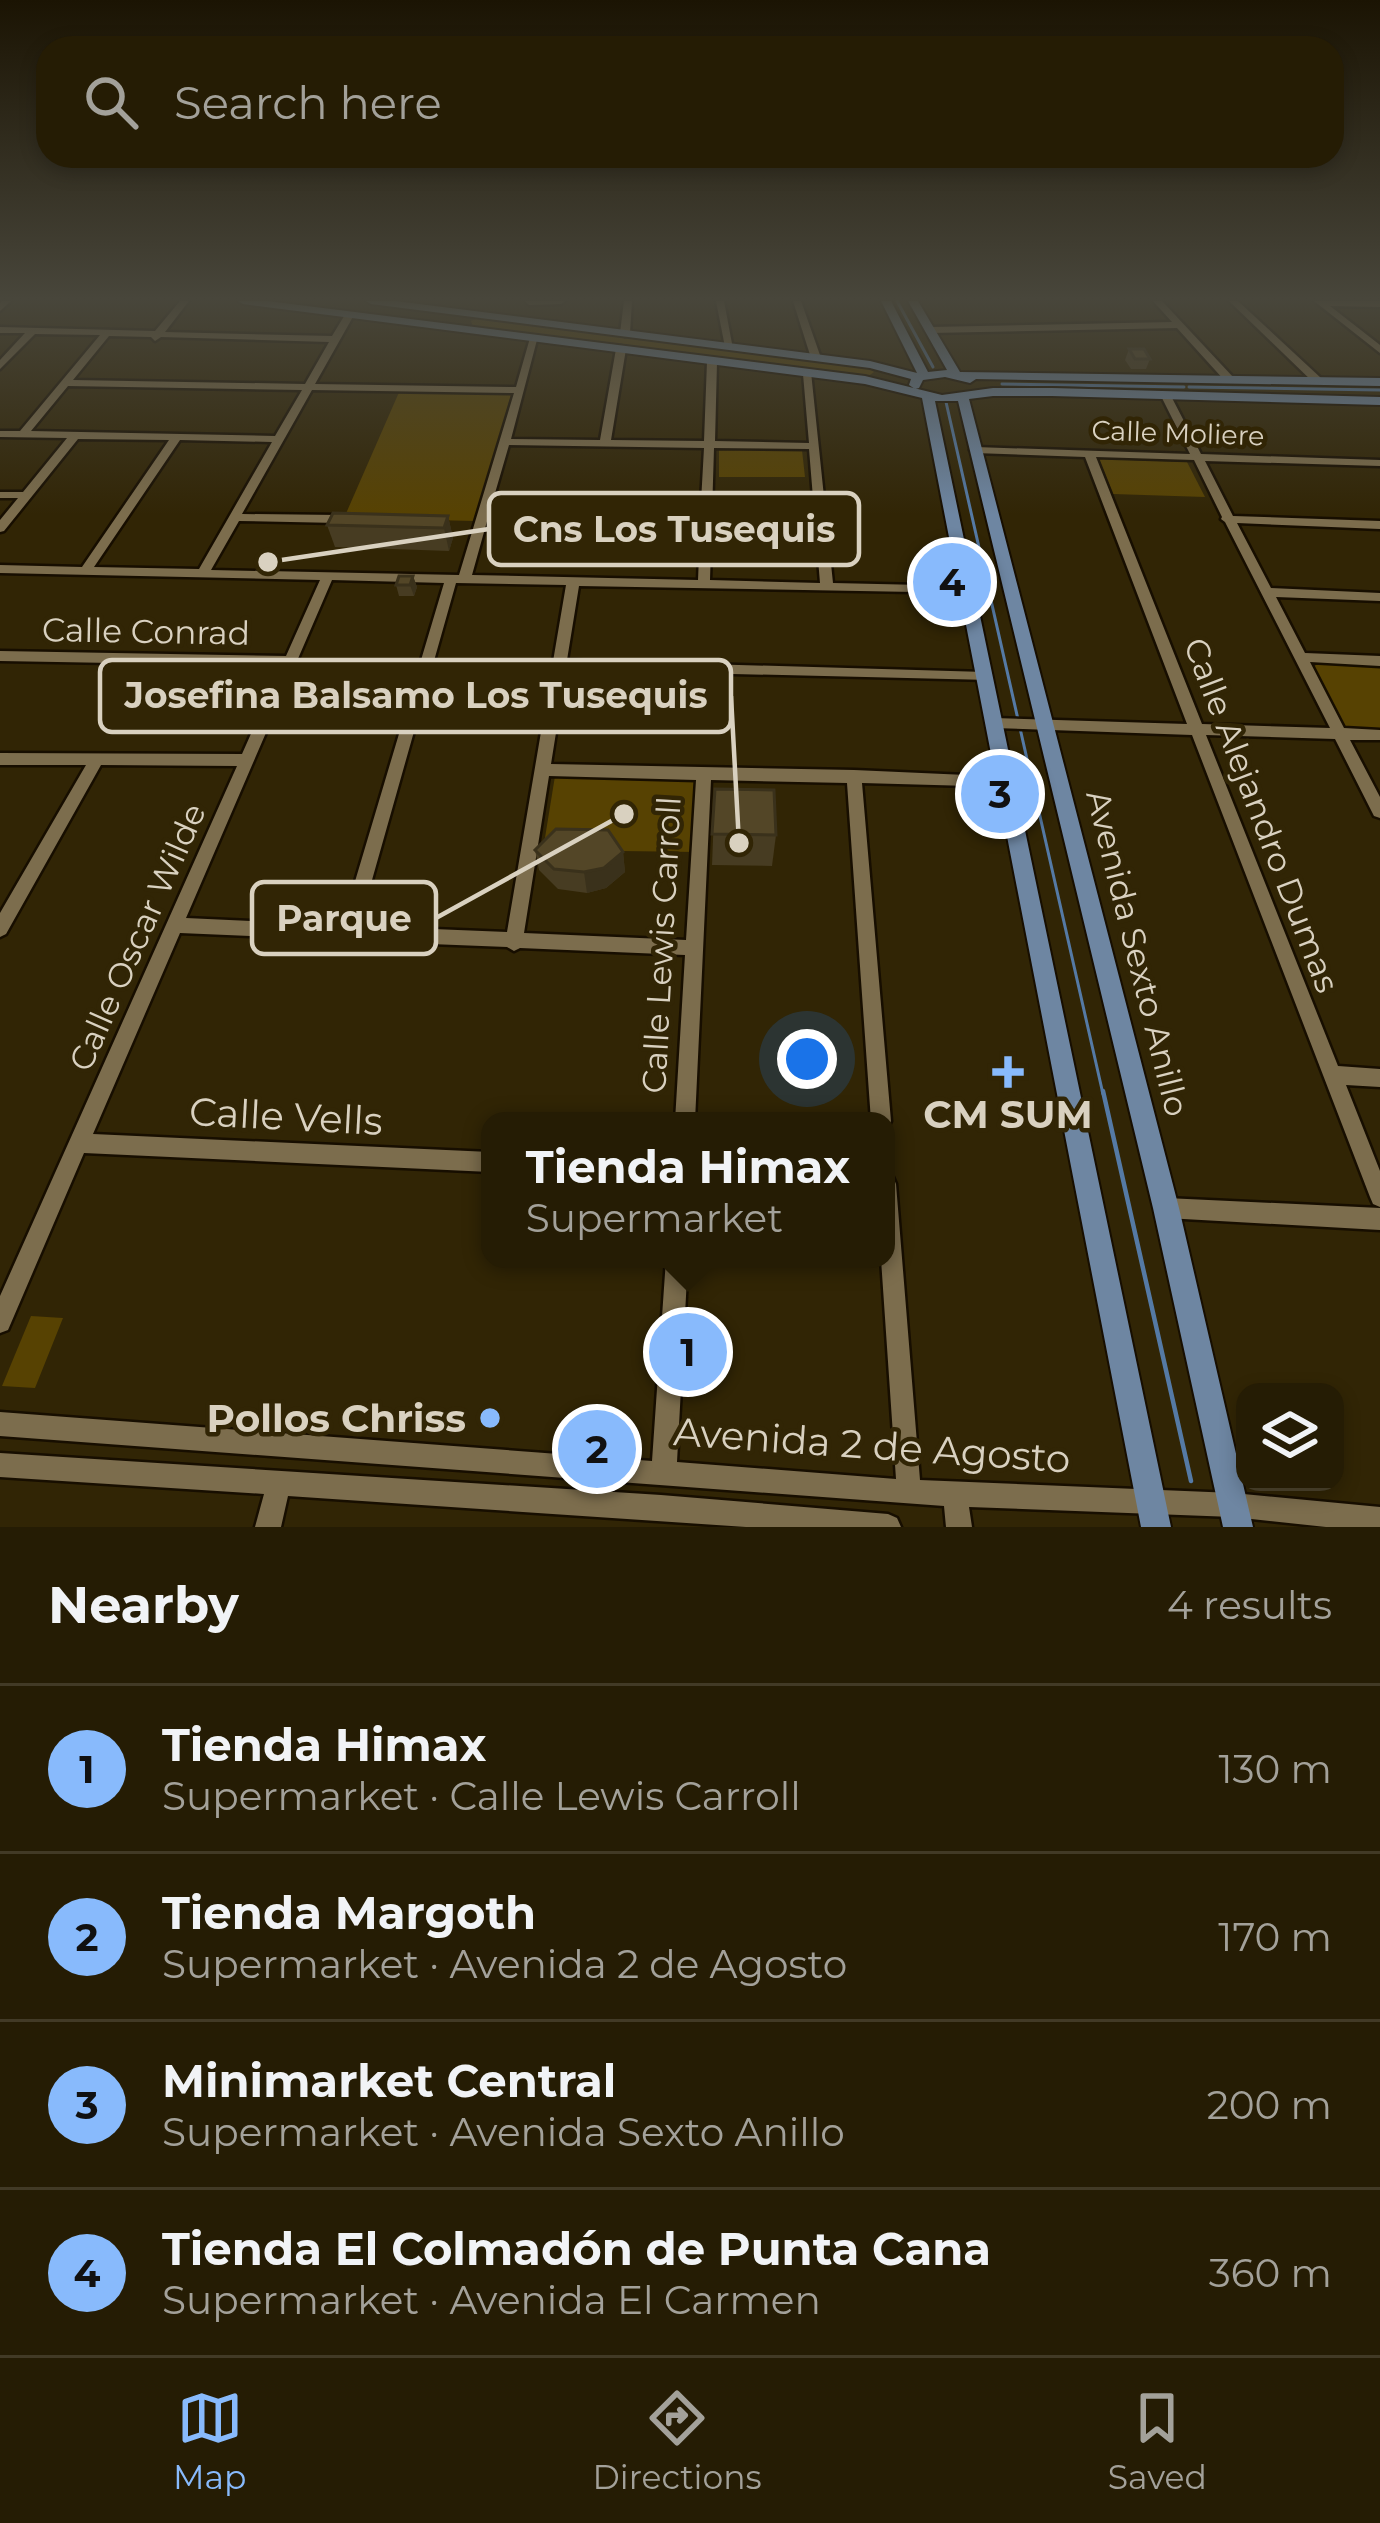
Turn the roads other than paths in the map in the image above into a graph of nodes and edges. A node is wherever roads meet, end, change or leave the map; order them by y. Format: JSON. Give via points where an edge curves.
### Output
{"nodes":[{"id":1,"x":76,"y":372,"type":"edge"},
{"id":2,"x":316,"y":372,"type":"edge"},
{"id":3,"x":524,"y":372,"type":"edge"},
{"id":4,"x":617,"y":372,"type":"edge"},
{"id":5,"x":712,"y":372,"type":"edge"},
{"id":6,"x":794,"y":372,"type":"edge"},
{"id":7,"x":877,"y":372,"type":"edge"},
{"id":8,"x":889,"y":372,"type":"edge"},
{"id":9,"x":917,"y":372,"type":"edge"},
{"id":10,"x":956,"y":372,"type":"edge"},
{"id":11,"x":1223,"y":372,"type":"edge"},
{"id":12,"x":1310,"y":372,"type":"edge"},
{"id":13,"x":808,"y":374,"type":"junction"},
{"id":14,"x":958,"y":375,"type":"junction"},
{"id":15,"x":1229,"y":379,"type":"junction"},
{"id":16,"x":865,"y":380,"type":"junction"},
{"id":17,"x":1318,"y":380,"type":"junction"},
{"id":18,"x":1380,"y":382,"type":"edge"},
{"id":19,"x":68,"y":383,"type":"junction"},
{"id":20,"x":922,"y":385,"type":"junction"},
{"id":21,"x":308,"y":387,"type":"junction"},
{"id":22,"x":518,"y":390,"type":"junction"},
{"id":23,"x":1166,"y":396,"type":"junction"},
{"id":24,"x":967,"y":397,"type":"junction"},
{"id":25,"x":1380,"y":401,"type":"edge"},
{"id":26,"x":0,"y":434,"type":"edge"},
{"id":27,"x":23,"y":434,"type":"junction"},
{"id":28,"x":75,"y":436,"type":"junction"},
{"id":29,"x":178,"y":437,"type":"junction"},
{"id":30,"x":279,"y":439,"type":"junction"},
{"id":31,"x":503,"y":442,"type":"junction"},
{"id":32,"x":605,"y":443,"type":"junction"},
{"id":33,"x":708,"y":445,"type":"junction"},
{"id":34,"x":814,"y":446,"type":"junction"},
{"id":35,"x":975,"y":451,"type":"junction"},
{"id":36,"x":1089,"y":454,"type":"junction"},
{"id":37,"x":1198,"y":458,"type":"junction"},
{"id":38,"x":1380,"y":463,"type":"edge"},
{"id":39,"x":0,"y":495,"type":"edge"},
{"id":40,"x":27,"y":496,"type":"junction"},
{"id":41,"x":485,"y":503,"type":"junction"},
{"id":42,"x":706,"y":506,"type":"junction"},
{"id":43,"x":236,"y":517,"type":"junction"},
{"id":44,"x":339,"y":519,"type":"edge"},
{"id":45,"x":1228,"y":520,"type":"junction"},
{"id":46,"x":1380,"y":525,"type":"edge"},
{"id":47,"x":0,"y":528,"type":"edge"},
{"id":48,"x":0,"y":568,"type":"edge"},
{"id":49,"x":85,"y":571,"type":"junction"},
{"id":50,"x":203,"y":573,"type":"junction"},
{"id":51,"x":328,"y":574,"type":"junction"},
{"id":52,"x":457,"y":579,"type":"junction"},
{"id":53,"x":573,"y":583,"type":"junction"},
{"id":54,"x":704,"y":585,"type":"junction"},
{"id":55,"x":827,"y":587,"type":"junction"},
{"id":56,"x":967,"y":590,"type":"junction"},
{"id":57,"x":1267,"y":592,"type":"junction"},
{"id":58,"x":1380,"y":597,"type":"edge"},
{"id":59,"x":0,"y":656,"type":"edge"},
{"id":60,"x":1300,"y":657,"type":"junction"},
{"id":61,"x":290,"y":661,"type":"junction"},
{"id":62,"x":1380,"y":661,"type":"edge"},
{"id":63,"x":558,"y":665,"type":"junction"},
{"id":64,"x":985,"y":677,"type":"junction"},
{"id":65,"x":1035,"y":722,"type":"junction"},
{"id":66,"x":1000,"y":723,"type":"junction"},
{"id":67,"x":1195,"y":727,"type":"junction"},
{"id":68,"x":1338,"y":732,"type":"junction"},
{"id":69,"x":1380,"y":735,"type":"edge"},
{"id":70,"x":0,"y":759,"type":"edge"},
{"id":71,"x":247,"y":760,"type":"junction"},
{"id":72,"x":96,"y":761,"type":"junction"},
{"id":73,"x":541,"y":770,"type":"junction"},
{"id":74,"x":704,"y":773,"type":"junction"},
{"id":75,"x":854,"y":776,"type":"junction"},
{"id":76,"x":1006,"y":781,"type":"junction"},
{"id":77,"x":1380,"y":812,"type":"edge"},
{"id":78,"x":175,"y":925,"type":"junction"},
{"id":79,"x":0,"y":929,"type":"edge"},
{"id":80,"x":348,"y":935,"type":"junction"},
{"id":81,"x":514,"y":943,"type":"junction"},
{"id":82,"x":693,"y":948,"type":"junction"},
{"id":83,"x":1332,"y":1075,"type":"junction"},
{"id":84,"x":1380,"y":1078,"type":"edge"},
{"id":85,"x":685,"y":1112,"type":"edge"},
{"id":86,"x":880,"y":1112,"type":"edge"},
{"id":87,"x":80,"y":1142,"type":"junction"},
{"id":88,"x":481,"y":1162,"type":"edge"},
{"id":89,"x":1380,"y":1197,"type":"edge"},
{"id":90,"x":1166,"y":1208,"type":"junction"},
{"id":91,"x":1380,"y":1219,"type":"edge"},
{"id":92,"x":676,"y":1268,"type":"edge"},
{"id":93,"x":892,"y":1268,"type":"edge"},
{"id":94,"x":0,"y":1322,"type":"edge"},
{"id":95,"x":0,"y":1424,"type":"edge"},
{"id":96,"x":0,"y":1466,"type":"edge"},
{"id":97,"x":664,"y":1470,"type":"junction"},
{"id":98,"x":279,"y":1483,"type":"junction"},
{"id":99,"x":909,"y":1492,"type":"junction"},
{"id":100,"x":956,"y":1493,"type":"junction"},
{"id":101,"x":1153,"y":1514,"type":"edge"},
{"id":102,"x":1235,"y":1516,"type":"edge"},
{"id":103,"x":1380,"y":1520,"type":"edge"},
{"id":104,"x":268,"y":1527,"type":"edge"},
{"id":105,"x":888,"y":1527,"type":"edge"},
{"id":106,"x":959,"y":1527,"type":"edge"}],
"edges":[{"from":1,"to":19,"type":"street"},
{"from":2,"to":21,"type":"street"},
{"from":3,"to":22,"type":"street"},
{"from":4,"to":32,"type":"street"},
{"from":5,"to":33,"type":"street"},
{"from":6,"to":13,"type":"main road"},
{"from":7,"to":16,"type":"main road"},
{"from":8,"to":20,"type":"main road"},
{"from":9,"to":20,"type":"main road"},
{"from":10,"to":14,"type":"main road"},
{"from":11,"to":15,"type":"street"},
{"from":12,"to":17,"type":"street"},
{"from":13,"to":16,"type":"main road"},
{"from":13,"to":34,"type":"street"},
{"from":14,"to":15,"type":"main road"},
{"from":14,"to":20,"type":"main road"},
{"from":14,"to":24,"type":"main road","name":"Avenida Sexto Anillo","via":[[976,385]]},
{"from":15,"to":17,"type":"main road"},
{"from":16,"to":20,"type":"main road"},
{"from":17,"to":18,"type":"main road"},
{"from":19,"to":21,"type":"street"},
{"from":19,"to":27,"type":"street"},
{"from":20,"to":24,"type":"main road"},
{"from":20,"to":56,"type":"main road"},
{"from":21,"to":22,"type":"street"},
{"from":21,"to":30,"type":"street"},
{"from":22,"to":31,"type":"street"},
{"from":23,"to":24,"type":"main road"},
{"from":23,"to":25,"type":"main road"},
{"from":23,"to":37,"type":"street"},
{"from":24,"to":35,"type":"main road","name":"Avenida Sexto Anillo"},
{"from":26,"to":27,"type":"street"},
{"from":27,"to":28,"type":"street"},
{"from":28,"to":29,"type":"street"},
{"from":28,"to":40,"type":"street"},
{"from":29,"to":30,"type":"street"},
{"from":29,"to":49,"type":"street"},
{"from":30,"to":43,"type":"street"},
{"from":31,"to":32,"type":"street"},
{"from":31,"to":41,"type":"street"},
{"from":32,"to":33,"type":"street"},
{"from":33,"to":34,"type":"street"},
{"from":33,"to":42,"type":"street"},
{"from":34,"to":55,"type":"street"},
{"from":35,"to":36,"type":"street","name":"Calle Moliere"},
{"from":35,"to":65,"type":"main road","name":"Avenida Sexto Anillo"},
{"from":36,"to":37,"type":"street","name":"Calle Moliere"},
{"from":36,"to":67,"type":"street","name":"Calle Alejandro Dumas"},
{"from":37,"to":38,"type":"street","name":"Calle Moliere"},
{"from":37,"to":45,"type":"street"},
{"from":39,"to":40,"type":"street"},
{"from":40,"to":47,"type":"street"},
{"from":41,"to":42,"type":"street"},
{"from":41,"to":52,"type":"street"},
{"from":42,"to":54,"type":"street"},
{"from":43,"to":44,"type":"street"},
{"from":43,"to":50,"type":"street"},
{"from":45,"to":46,"type":"street"},
{"from":45,"to":57,"type":"street"},
{"from":48,"to":49,"type":"street"},
{"from":49,"to":50,"type":"street"},
{"from":50,"to":51,"type":"street"},
{"from":51,"to":52,"type":"street"},
{"from":51,"to":61,"type":"street","name":"Calle Oscar Wilde"},
{"from":52,"to":53,"type":"street"},
{"from":52,"to":80,"type":"street"},
{"from":53,"to":54,"type":"street"},
{"from":53,"to":63,"type":"street"},
{"from":54,"to":55,"type":"street"},
{"from":55,"to":56,"type":"street"},
{"from":56,"to":64,"type":"main road"},
{"from":57,"to":58,"type":"street"},
{"from":57,"to":60,"type":"street"},
{"from":59,"to":61,"type":"street","name":"Calle Conrad"},
{"from":60,"to":62,"type":"street"},
{"from":60,"to":68,"type":"street"},
{"from":61,"to":71,"type":"street","name":"Calle Oscar Wilde"},
{"from":63,"to":64,"type":"street"},
{"from":63,"to":73,"type":"street"},
{"from":64,"to":66,"type":"main road"},
{"from":65,"to":66,"type":"street"},
{"from":65,"to":67,"type":"street"},
{"from":65,"to":90,"type":"main road","name":"Avenida Sexto Anillo"},
{"from":66,"to":76,"type":"main road"},
{"from":67,"to":68,"type":"street"},
{"from":67,"to":83,"type":"street","name":"Calle Alejandro Dumas"},
{"from":68,"to":69,"type":"street"},
{"from":68,"to":77,"type":"street"},
{"from":70,"to":72,"type":"street"},
{"from":71,"to":72,"type":"street"},
{"from":71,"to":78,"type":"street","name":"Calle Oscar Wilde"},
{"from":72,"to":79,"type":"street"},
{"from":73,"to":74,"type":"street"},
{"from":73,"to":81,"type":"street"},
{"from":74,"to":75,"type":"street"},
{"from":74,"to":82,"type":"street","name":"Calle Lewis Carroll"},
{"from":75,"to":76,"type":"street"},
{"from":75,"to":86,"type":"street"},
{"from":76,"to":101,"type":"main road"},
{"from":78,"to":80,"type":"street"},
{"from":78,"to":87,"type":"street","name":"Calle Oscar Wilde"},
{"from":80,"to":81,"type":"street"},
{"from":81,"to":82,"type":"street"},
{"from":82,"to":85,"type":"street","name":"Calle Lewis Carroll"},
{"from":83,"to":84,"type":"street"},
{"from":83,"to":89,"type":"street","name":"Calle Alejandro Dumas"},
{"from":87,"to":88,"type":"street","name":"Calle Vells"},
{"from":87,"to":94,"type":"street","name":"Calle Oscar Wilde"},
{"from":90,"to":91,"type":"street"},
{"from":90,"to":102,"type":"main road","name":"Avenida Sexto Anillo"},
{"from":92,"to":97,"type":"street"},
{"from":93,"to":99,"type":"street"},
{"from":95,"to":97,"type":"street","name":"Avenida 2 de Agosto"},
{"from":96,"to":98,"type":"street"},
{"from":97,"to":99,"type":"street","name":"Avenida 2 de Agosto"},
{"from":98,"to":104,"type":"street"},
{"from":98,"to":105,"type":"street"},
{"from":99,"to":100,"type":"street","name":"Avenida 2 de Agosto"},
{"from":100,"to":101,"type":"street","name":"Avenida 2 de Agosto"},
{"from":100,"to":106,"type":"street"},
{"from":101,"to":102,"type":"street","name":"Avenida 2 de Agosto"},
{"from":102,"to":103,"type":"street","name":"Avenida 2 de Agosto"}]}
